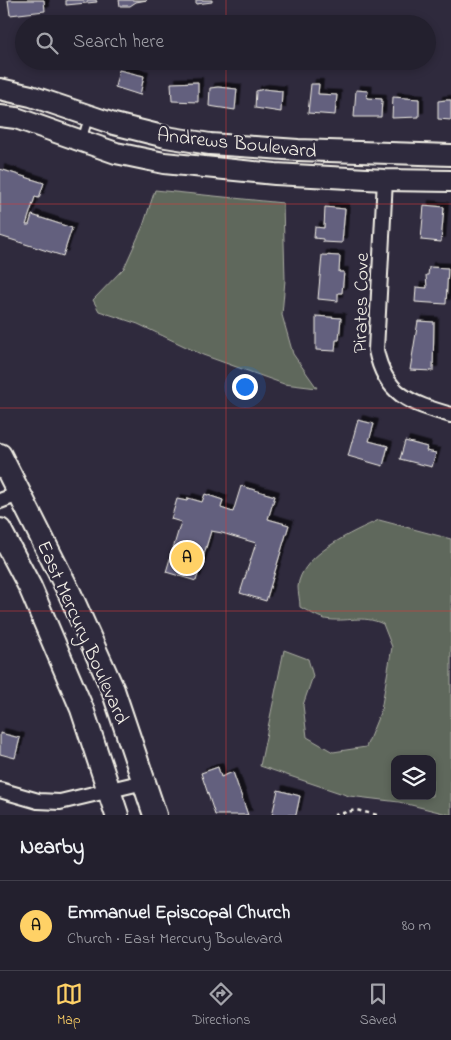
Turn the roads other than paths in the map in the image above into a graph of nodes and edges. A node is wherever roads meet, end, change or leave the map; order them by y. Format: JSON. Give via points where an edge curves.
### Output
{"nodes":[{"id":1,"x":0,"y":89,"type":"edge"},
{"id":2,"x":0,"y":116,"type":"edge"},
{"id":3,"x":89,"y":116,"type":"junction"},
{"id":4,"x":81,"y":140,"type":"junction"},
{"id":5,"x":451,"y":155,"type":"edge"},
{"id":6,"x":385,"y":180,"type":"junction"},
{"id":7,"x":451,"y":181,"type":"edge"},
{"id":8,"x":451,"y":415,"type":"edge"},
{"id":9,"x":0,"y":455,"type":"edge"},
{"id":10,"x":10,"y":497,"type":"edge"},
{"id":11,"x":0,"y":530,"type":"edge"},
{"id":12,"x":144,"y":782,"type":"junction"},
{"id":13,"x":0,"y":790,"type":"edge"},
{"id":14,"x":110,"y":792,"type":"junction"},
{"id":15,"x":117,"y":815,"type":"edge"},
{"id":16,"x":155,"y":815,"type":"edge"}],
"edges":[{"from":1,"to":3,"type":"street","name":"Andrews Boulevard","via":[[32,96]]},
{"from":2,"to":4,"type":"street","name":"Andrews Boulevard","via":[[16,118]]},
{"from":3,"to":4,"type":"lane"},
{"from":3,"to":5,"type":"street","name":"Andrews Boulevard","via":[[139,132],[210,144]]},
{"from":4,"to":6,"type":"street","name":"Andrews Boulevard","via":[[116,153],[164,164]]},
{"from":6,"to":7,"type":"street","name":"Andrews Boulevard"},
{"from":6,"to":8,"type":"street","name":"Pirates Cove","via":[[376,350],[380,369],[396,392],[424,407]]},
{"from":9,"to":10,"type":"main road","name":"East Mercury Boulevard"},
{"from":10,"to":12,"type":"main road","name":"East Mercury Boulevard","via":[[70,594],[113,690]]},
{"from":11,"to":14,"type":"main road","name":"East Mercury Boulevard","via":[[30,587],[82,709]]},
{"from":12,"to":14,"type":"street"},
{"from":12,"to":16,"type":"main road","name":"East Mercury Boulevard"},
{"from":13,"to":14,"type":"street","via":[[60,802]]},
{"from":14,"to":15,"type":"main road","name":"East Mercury Boulevard"}]}
